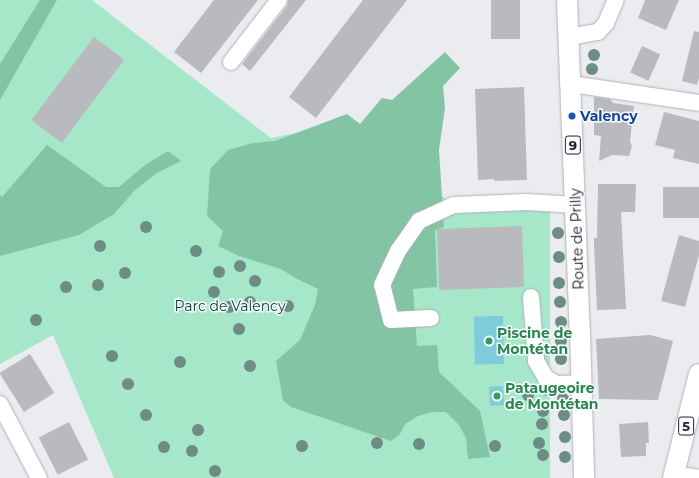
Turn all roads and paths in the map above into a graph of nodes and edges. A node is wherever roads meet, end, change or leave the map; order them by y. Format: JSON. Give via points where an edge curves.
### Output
{"nodes":[{"id":1,"x":279,"y":0,"type":"edge"},
{"id":2,"x":567,"y":0,"type":"edge"},
{"id":3,"x":616,"y":0,"type":"edge"},
{"id":4,"x":569,"y":37,"type":"junction"},
{"id":5,"x":231,"y":62,"type":"dead end"},
{"id":6,"x":571,"y":84,"type":"junction"},
{"id":7,"x":699,"y":103,"type":"edge"},
{"id":8,"x":576,"y":205,"type":"junction"},
{"id":9,"x":531,"y":297,"type":"dead end"},
{"id":10,"x":431,"y":318,"type":"dead end"},
{"id":11,"x":698,"y":382,"type":"edge"},
{"id":12,"x":582,"y":383,"type":"junction"},
{"id":13,"x":0,"y":404,"type":"edge"},
{"id":14,"x":673,"y":476,"type":"edge"},
{"id":15,"x":39,"y":478,"type":"edge"},
{"id":16,"x":584,"y":478,"type":"edge"},
{"id":17,"x":698,"y":478,"type":"edge"}],
"edges":[{"from":1,"to":5,"type":"street"},
{"from":2,"to":4,"type":"main road","name":"Route de Prilly","number":"9"},
{"from":3,"to":4,"type":"street","via":[[606,24],[598,32]]},
{"from":4,"to":6,"type":"main road","name":"Route de Prilly","number":"9"},
{"from":6,"to":7,"type":"street"},
{"from":6,"to":8,"type":"main road","name":"Route de Prilly","number":"9"},
{"from":8,"to":10,"type":"street","via":[[527,202],[454,205],[419,221],[398,251],[382,285],[391,320]]},
{"from":8,"to":12,"type":"main road","name":"Route de Prilly","number":"9"},
{"from":9,"to":12,"type":"street","via":[[536,362],[546,378],[557,384]]},
{"from":11,"to":14,"type":"main road","number":"5"},
{"from":12,"to":16,"type":"main road","name":"Route de Prilly","number":"9"},
{"from":13,"to":15,"type":"street"},
{"from":14,"to":17,"type":"street"}]}
